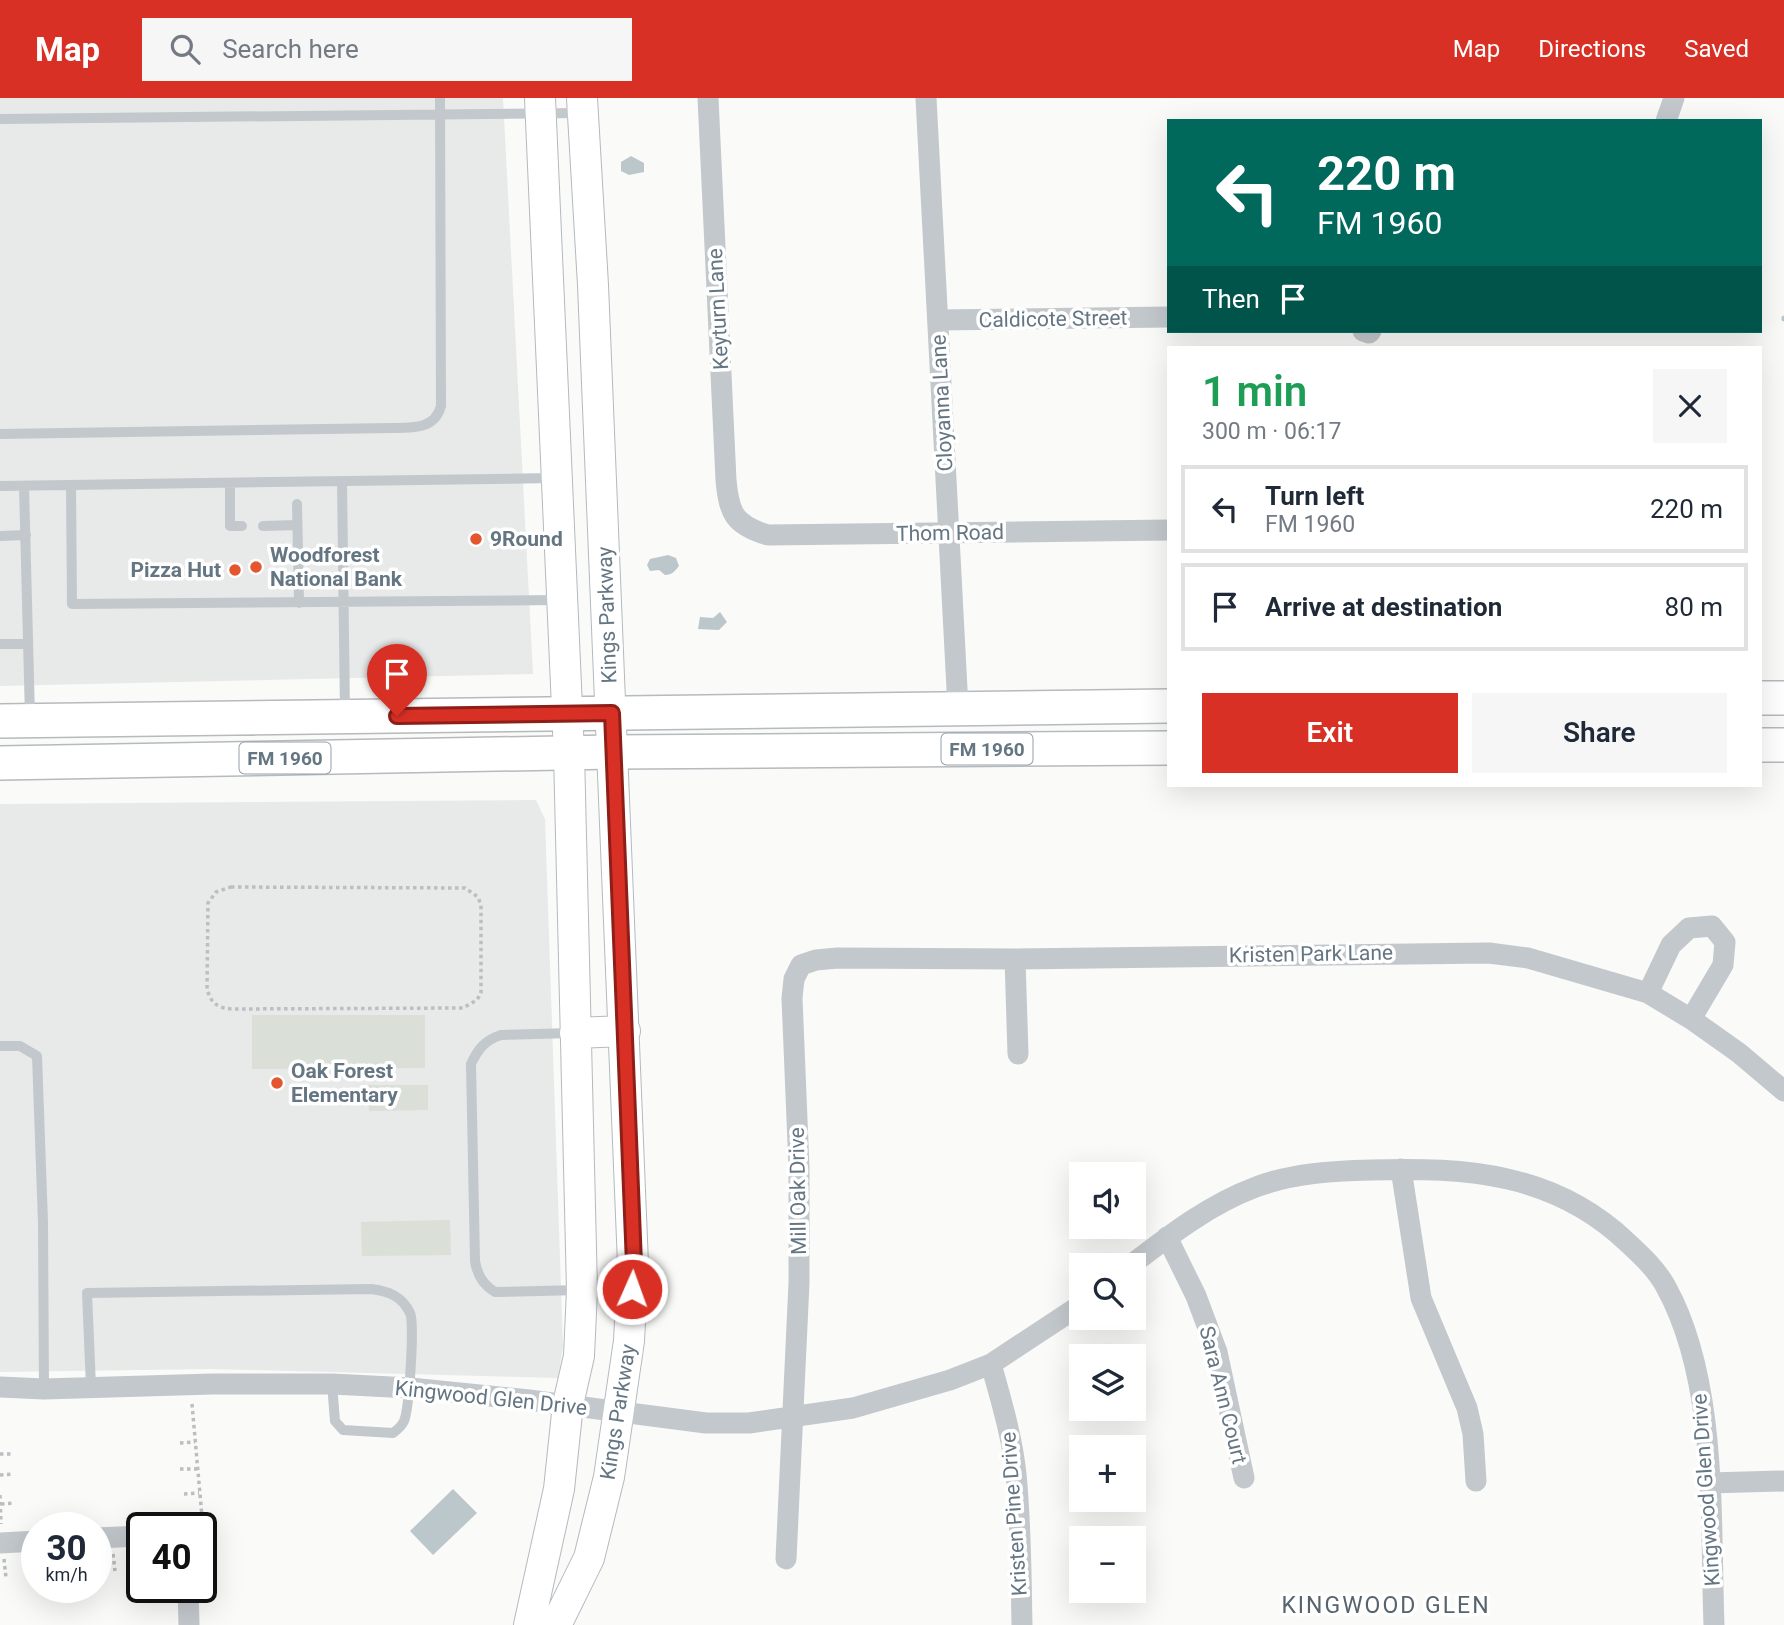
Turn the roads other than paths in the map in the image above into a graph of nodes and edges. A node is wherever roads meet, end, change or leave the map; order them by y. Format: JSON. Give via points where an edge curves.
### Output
{"nodes":[{"id":1,"x":440,"y":98,"type":"edge"},
{"id":2,"x":708,"y":98,"type":"edge"},
{"id":3,"x":926,"y":98,"type":"edge"},
{"id":4,"x":1674,"y":98,"type":"edge"},
{"id":5,"x":583,"y":105,"type":"edge"},
{"id":6,"x":540,"y":106,"type":"edge"},
{"id":7,"x":440,"y":115,"type":"junction"},
{"id":8,"x":0,"y":119,"type":"edge"},
{"id":9,"x":1667,"y":119,"type":"edge"},
{"id":10,"x":1167,"y":317,"type":"edge"},
{"id":11,"x":938,"y":320,"type":"junction"},
{"id":12,"x":0,"y":433,"type":"edge"},
{"id":13,"x":555,"y":478,"type":"junction"},
{"id":14,"x":342,"y":481,"type":"junction"},
{"id":15,"x":230,"y":483,"type":"junction"},
{"id":16,"x":71,"y":485,"type":"junction"},
{"id":17,"x":0,"y":486,"type":"edge"},
{"id":18,"x":24,"y":486,"type":"junction"},
{"id":19,"x":297,"y":504,"type":"dead end"},
{"id":20,"x":736,"y":519,"type":"joint"},
{"id":21,"x":297,"y":525,"type":"junction"},
{"id":22,"x":243,"y":526,"type":"dead end"},
{"id":23,"x":263,"y":526,"type":"dead end"},
{"id":24,"x":1167,"y":530,"type":"edge"},
{"id":25,"x":949,"y":533,"type":"junction"},
{"id":26,"x":26,"y":535,"type":"junction"},
{"id":27,"x":0,"y":536,"type":"edge"},
{"id":28,"x":561,"y":600,"type":"junction"},
{"id":29,"x":344,"y":602,"type":"junction"},
{"id":30,"x":299,"y":603,"type":"junction"},
{"id":31,"x":28,"y":644,"type":"junction"},
{"id":32,"x":0,"y":645,"type":"edge"},
{"id":33,"x":1762,"y":698,"type":"edge"},
{"id":34,"x":1784,"y":698,"type":"edge"},
{"id":35,"x":1167,"y":706,"type":"edge"},
{"id":36,"x":958,"y":708,"type":"junction"},
{"id":37,"x":612,"y":713,"type":"junction"},
{"id":38,"x":567,"y":714,"type":"junction"},
{"id":39,"x":345,"y":717,"type":"junction"},
{"id":40,"x":15,"y":721,"type":"edge"},
{"id":41,"x":1762,"y":745,"type":"edge"},
{"id":42,"x":1784,"y":745,"type":"edge"},
{"id":43,"x":1167,"y":748,"type":"edge"},
{"id":44,"x":613,"y":752,"type":"junction"},
{"id":45,"x":569,"y":753,"type":"junction"},
{"id":46,"x":0,"y":764,"type":"edge"},
{"id":47,"x":1015,"y":959,"type":"junction"},
{"id":48,"x":801,"y":965,"type":"joint"},
{"id":49,"x":1648,"y":993,"type":"junction"},
{"id":50,"x":1691,"y":1018,"type":"junction"},
{"id":51,"x":625,"y":1031,"type":"junction"},
{"id":52,"x":575,"y":1033,"type":"junction"},
{"id":53,"x":0,"y":1046,"type":"edge"},
{"id":54,"x":1018,"y":1054,"type":"dead end"},
{"id":55,"x":1784,"y":1091,"type":"edge"},
{"id":56,"x":1401,"y":1169,"type":"junction"},
{"id":57,"x":1167,"y":1237,"type":"junction"},
{"id":58,"x":1146,"y":1253,"type":"edge"},
{"id":59,"x":582,"y":1290,"type":"junction"},
{"id":60,"x":1069,"y":1313,"type":"edge"},
{"id":61,"x":991,"y":1364,"type":"junction"},
{"id":62,"x":332,"y":1384,"type":"junction"},
{"id":63,"x":0,"y":1387,"type":"edge"},
{"id":64,"x":91,"y":1387,"type":"junction"},
{"id":65,"x":410,"y":1388,"type":"junction"},
{"id":66,"x":44,"y":1389,"type":"junction"},
{"id":67,"x":568,"y":1405,"type":"junction"},
{"id":68,"x":621,"y":1412,"type":"junction"},
{"id":69,"x":791,"y":1419,"type":"junction"},
{"id":70,"x":1244,"y":1478,"type":"dead end"},
{"id":71,"x":1476,"y":1481,"type":"dead end"},
{"id":72,"x":1784,"y":1481,"type":"edge"},
{"id":73,"x":1709,"y":1483,"type":"junction"},
{"id":74,"x":21,"y":1542,"type":"edge"},
{"id":75,"x":0,"y":1543,"type":"edge"},
{"id":76,"x":786,"y":1559,"type":"dead end"},
{"id":77,"x":188,"y":1603,"type":"edge"},
{"id":78,"x":189,"y":1625,"type":"edge"},
{"id":79,"x":529,"y":1625,"type":"edge"},
{"id":80,"x":556,"y":1625,"type":"edge"},
{"id":81,"x":1022,"y":1625,"type":"edge"},
{"id":82,"x":1714,"y":1625,"type":"edge"}],
"edges":[{"from":1,"to":7,"type":"lane"},
{"from":2,"to":20,"type":"street","name":"Keyturn Lane","via":[[726,480],[728,505]]},
{"from":3,"to":11,"type":"street","name":"Cloyanna Lane"},
{"from":4,"to":9,"type":"street"},
{"from":5,"to":6,"type":"lane"},
{"from":5,"to":37,"type":"street","name":"Kings Parkway"},
{"from":6,"to":7,"type":"lane"},
{"from":6,"to":13,"type":"street","name":"Kings Parkway"},
{"from":7,"to":8,"type":"lane"},
{"from":7,"to":12,"type":"lane","via":[[441,406],[434,420],[413,428]]},
{"from":10,"to":11,"type":"street","name":"Caldicote Street"},
{"from":11,"to":25,"type":"street","name":"Cloyanna Lane"},
{"from":13,"to":14,"type":"lane"},
{"from":13,"to":28,"type":"street","name":"Kings Parkway"},
{"from":14,"to":15,"type":"lane"},
{"from":14,"to":29,"type":"lane"},
{"from":15,"to":16,"type":"lane"},
{"from":15,"to":22,"type":"lane","via":[[230,526]]},
{"from":16,"to":18,"type":"lane"},
{"from":16,"to":30,"type":"lane","via":[[72,604]]},
{"from":17,"to":18,"type":"lane"},
{"from":18,"to":26,"type":"lane"},
{"from":19,"to":21,"type":"lane"},
{"from":20,"to":25,"type":"street","name":"Thom Road","via":[[768,536]]},
{"from":21,"to":23,"type":"lane"},
{"from":21,"to":30,"type":"lane"},
{"from":24,"to":25,"type":"street","name":"Thom Road"},
{"from":25,"to":36,"type":"street","name":"Cloyanna Lane"},
{"from":26,"to":27,"type":"lane"},
{"from":26,"to":31,"type":"lane"},
{"from":28,"to":29,"type":"lane"},
{"from":28,"to":38,"type":"street","name":"Kings Parkway"},
{"from":29,"to":30,"type":"lane"},
{"from":29,"to":39,"type":"lane"},
{"from":31,"to":32,"type":"lane"},
{"from":31,"to":40,"type":"lane"},
{"from":33,"to":34,"type":"main road"},
{"from":35,"to":36,"type":"main road","name":"FM 1960","number":"FM 1960"},
{"from":36,"to":37,"type":"main road","name":"FM 1960","number":"FM 1960"},
{"from":37,"to":38,"type":"main road","name":"FM 1960","number":"FM 1960"},
{"from":37,"to":44,"type":"street","name":"Kings Parkway"},
{"from":38,"to":39,"type":"main road","name":"FM 1960","number":"FM 1960"},
{"from":38,"to":45,"type":"street","name":"Kings Parkway"},
{"from":39,"to":40,"type":"main road","name":"FM 1960","number":"FM 1960"},
{"from":41,"to":42,"type":"main road"},
{"from":43,"to":44,"type":"main road","name":"FM 1960","number":"FM 1960"},
{"from":44,"to":45,"type":"main road","name":"FM 1960","number":"FM 1960"},
{"from":44,"to":51,"type":"street","name":"Kings Parkway"},
{"from":45,"to":46,"type":"main road","name":"FM 1960","number":"FM 1960"},
{"from":45,"to":52,"type":"street","name":"Kings Parkway"},
{"from":47,"to":48,"type":"street","name":"Kristen Park Lane","via":[[838,958]]},
{"from":47,"to":49,"type":"street","name":"Kristen Park Lane","via":[[1489,953],[1528,958]]},
{"from":47,"to":54,"type":"street"},
{"from":48,"to":69,"type":"street","name":"Mill Oak Drive","via":[[792,998],[799,1283]]},
{"from":49,"to":50,"type":"street","name":"Kristen Park Lane"},
{"from":49,"to":50,"type":"street","via":[[1671,945],[1689,928],[1712,926],[1725,942],[1723,965]]},
{"from":50,"to":55,"type":"street","name":"Kristen Park Lane"},
{"from":51,"to":52,"type":"street"},
{"from":51,"to":68,"type":"street","name":"Kings Parkway","via":[[634,1264]]},
{"from":52,"to":59,"type":"street","name":"Kings Parkway"},
{"from":52,"to":59,"type":"lane","via":[[501,1035],[482,1045],[471,1064],[475,1261],[482,1280],[495,1292]]},
{"from":53,"to":66,"type":"lane","via":[[20,1046],[37,1056]]},
{"from":56,"to":57,"type":"street","name":"Kingwood Glen Drive","via":[[1293,1176],[1221,1203]]},
{"from":56,"to":71,"type":"street","via":[[1421,1298],[1467,1408]]},
{"from":56,"to":73,"type":"street","name":"Kingwood Glen Drive","via":[[1443,1169],[1517,1180],[1589,1212],[1648,1262],[1666,1287],[1696,1367],[1706,1420]]},
{"from":57,"to":58,"type":"street","name":"Kingwood Glen Drive"},
{"from":57,"to":70,"type":"street","name":"Sara Ann Court","via":[[1217,1352]]},
{"from":59,"to":67,"type":"street","name":"Kings Parkway","via":[[579,1356]]},
{"from":60,"to":61,"type":"street","name":"Kingwood Glen Drive"},
{"from":61,"to":69,"type":"street","name":"Kingwood Glen Drive","via":[[907,1394]]},
{"from":61,"to":81,"type":"street","name":"Kristen Pine Drive","via":[[1016,1474]]},
{"from":62,"to":64,"type":"street","name":"Kingwood Glen Drive"},
{"from":62,"to":65,"type":"street","name":"Kingwood Glen Drive"},
{"from":62,"to":65,"type":"lane","via":[[335,1421],[343,1430],[393,1433],[405,1421]]},
{"from":63,"to":66,"type":"street","name":"Kingwood Glen Drive"},
{"from":64,"to":65,"type":"lane","via":[[87,1293],[371,1289],[389,1291],[412,1315]]},
{"from":64,"to":66,"type":"street","name":"Kingwood Glen Drive"},
{"from":65,"to":67,"type":"street","name":"Kingwood Glen Drive"},
{"from":67,"to":68,"type":"street","name":"Kingwood Glen Drive"},
{"from":67,"to":79,"type":"street","name":"Kings Parkway","via":[[559,1489]]},
{"from":68,"to":69,"type":"street","name":"Kingwood Glen Drive","via":[[706,1423]]},
{"from":68,"to":80,"type":"street","name":"Kings Parkway","via":[[589,1558]]},
{"from":69,"to":76,"type":"street","name":"Mill Oak Drive"},
{"from":72,"to":73,"type":"street"},
{"from":73,"to":82,"type":"street","name":"Kingwood Glen Drive"},
{"from":74,"to":75,"type":"street"},
{"from":77,"to":78,"type":"street"}]}
